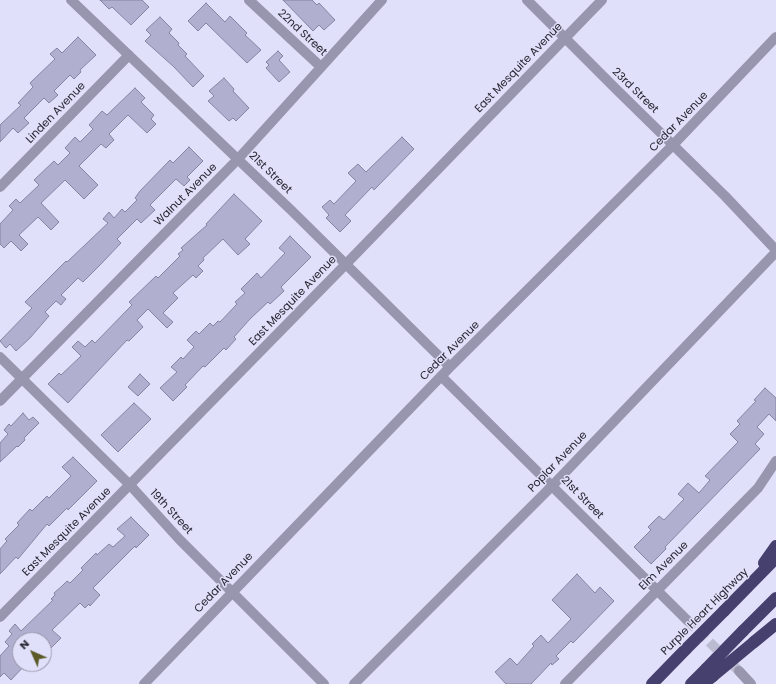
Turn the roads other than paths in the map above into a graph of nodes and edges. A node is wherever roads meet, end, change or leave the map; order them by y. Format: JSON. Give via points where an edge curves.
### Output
{"nodes":[{"id":1,"x":71,"y":0,"type":"edge"},
{"id":2,"x":249,"y":0,"type":"edge"},
{"id":3,"x":382,"y":0,"type":"edge"},
{"id":4,"x":527,"y":0,"type":"edge"},
{"id":5,"x":602,"y":0,"type":"edge"},
{"id":6,"x":565,"y":37,"type":"junction"},
{"id":7,"x":776,"y":37,"type":"edge"},
{"id":8,"x":129,"y":55,"type":"junction"},
{"id":9,"x":321,"y":67,"type":"junction"},
{"id":10,"x":673,"y":145,"type":"junction"},
{"id":11,"x":238,"y":159,"type":"junction"},
{"id":12,"x":0,"y":187,"type":"edge"},
{"id":13,"x":776,"y":251,"type":"edge"},
{"id":14,"x":346,"y":264,"type":"junction"},
{"id":15,"x":0,"y":357,"type":"edge"},
{"id":16,"x":450,"y":367,"type":"junction"},
{"id":17,"x":441,"y":376,"type":"junction"},
{"id":18,"x":22,"y":379,"type":"junction"},
{"id":19,"x":0,"y":401,"type":"edge"},
{"id":20,"x":776,"y":461,"type":"edge"},
{"id":21,"x":130,"y":485,"type":"junction"},
{"id":22,"x":552,"y":486,"type":"junction"},
{"id":23,"x":776,"y":546,"type":"edge"},
{"id":24,"x":776,"y":558,"type":"edge"},
{"id":25,"x":657,"y":590,"type":"junction"},
{"id":26,"x":233,"y":591,"type":"junction"},
{"id":27,"x":742,"y":593,"type":"junction"},
{"id":28,"x":776,"y":598,"type":"edge"},
{"id":29,"x":0,"y":617,"type":"edge"},
{"id":30,"x":688,"y":620,"type":"tunnel mouth"},
{"id":31,"x":776,"y":624,"type":"edge"},
{"id":32,"x":739,"y":671,"type":"tunnel mouth"},
{"id":33,"x":710,"y":672,"type":"junction"},
{"id":34,"x":144,"y":684,"type":"edge"},
{"id":35,"x":324,"y":684,"type":"edge"},
{"id":36,"x":354,"y":684,"type":"edge"},
{"id":37,"x":565,"y":684,"type":"edge"},
{"id":38,"x":652,"y":684,"type":"edge"},
{"id":39,"x":691,"y":684,"type":"edge"},
{"id":40,"x":703,"y":684,"type":"edge"},
{"id":41,"x":751,"y":684,"type":"edge"}],
"edges":[{"from":1,"to":8,"type":"street","name":"21st Street"},
{"from":2,"to":9,"type":"street","name":"22nd Street"},
{"from":3,"to":9,"type":"street","name":"Walnut Avenue"},
{"from":4,"to":6,"type":"street","name":"23rd Street"},
{"from":5,"to":6,"type":"street","name":"East Mesquite Avenue"},
{"from":6,"to":10,"type":"street","name":"23rd Street"},
{"from":6,"to":14,"type":"street","name":"East Mesquite Avenue"},
{"from":7,"to":10,"type":"street","name":"Cedar Avenue"},
{"from":8,"to":11,"type":"street","name":"21st Street"},
{"from":8,"to":12,"type":"street","name":"Linden Avenue"},
{"from":9,"to":11,"type":"street","name":"Walnut Avenue"},
{"from":10,"to":13,"type":"street","name":"23rd Street"},
{"from":10,"to":16,"type":"street","name":"Cedar Avenue"},
{"from":11,"to":14,"type":"street","name":"21st Street"},
{"from":11,"to":18,"type":"street","name":"Walnut Avenue"},
{"from":13,"to":22,"type":"street","name":"Poplar Avenue"},
{"from":14,"to":16,"type":"street","name":"21st Street"},
{"from":14,"to":21,"type":"street","name":"East Mesquite Avenue"},
{"from":15,"to":18,"type":"street","name":"19th Street"},
{"from":16,"to":17,"type":"street","name":"Cedar Avenue"},
{"from":17,"to":22,"type":"street","name":"21st Street"},
{"from":17,"to":26,"type":"street","name":"Cedar Avenue"},
{"from":18,"to":19,"type":"street","name":"Walnut Avenue"},
{"from":18,"to":21,"type":"street","name":"19th Street"},
{"from":20,"to":25,"type":"street","name":"Elm Avenue","via":[[758,488]]},
{"from":21,"to":26,"type":"street","name":"19th Street","via":[[179,539]]},
{"from":21,"to":29,"type":"street","name":"East Mesquite Avenue"},
{"from":22,"to":25,"type":"street","name":"21st Street"},
{"from":22,"to":36,"type":"street","name":"Poplar Avenue"},
{"from":23,"to":27,"type":"highway"},
{"from":24,"to":27,"type":"highway","name":"Purple Heart Highway"},
{"from":25,"to":30,"type":"street","name":"21st Street"},
{"from":25,"to":37,"type":"street","name":"Elm Avenue"},
{"from":26,"to":34,"type":"street","name":"Cedar Avenue"},
{"from":26,"to":35,"type":"street","name":"19th Street"},
{"from":27,"to":38,"type":"highway","name":"Purple Heart Highway","bridge":true},
{"from":28,"to":33,"type":"highway","bridge":true},
{"from":31,"to":33,"type":"highway","bridge":true},
{"from":32,"to":41,"type":"street"},
{"from":33,"to":39,"type":"highway"},
{"from":33,"to":40,"type":"highway"}]}
